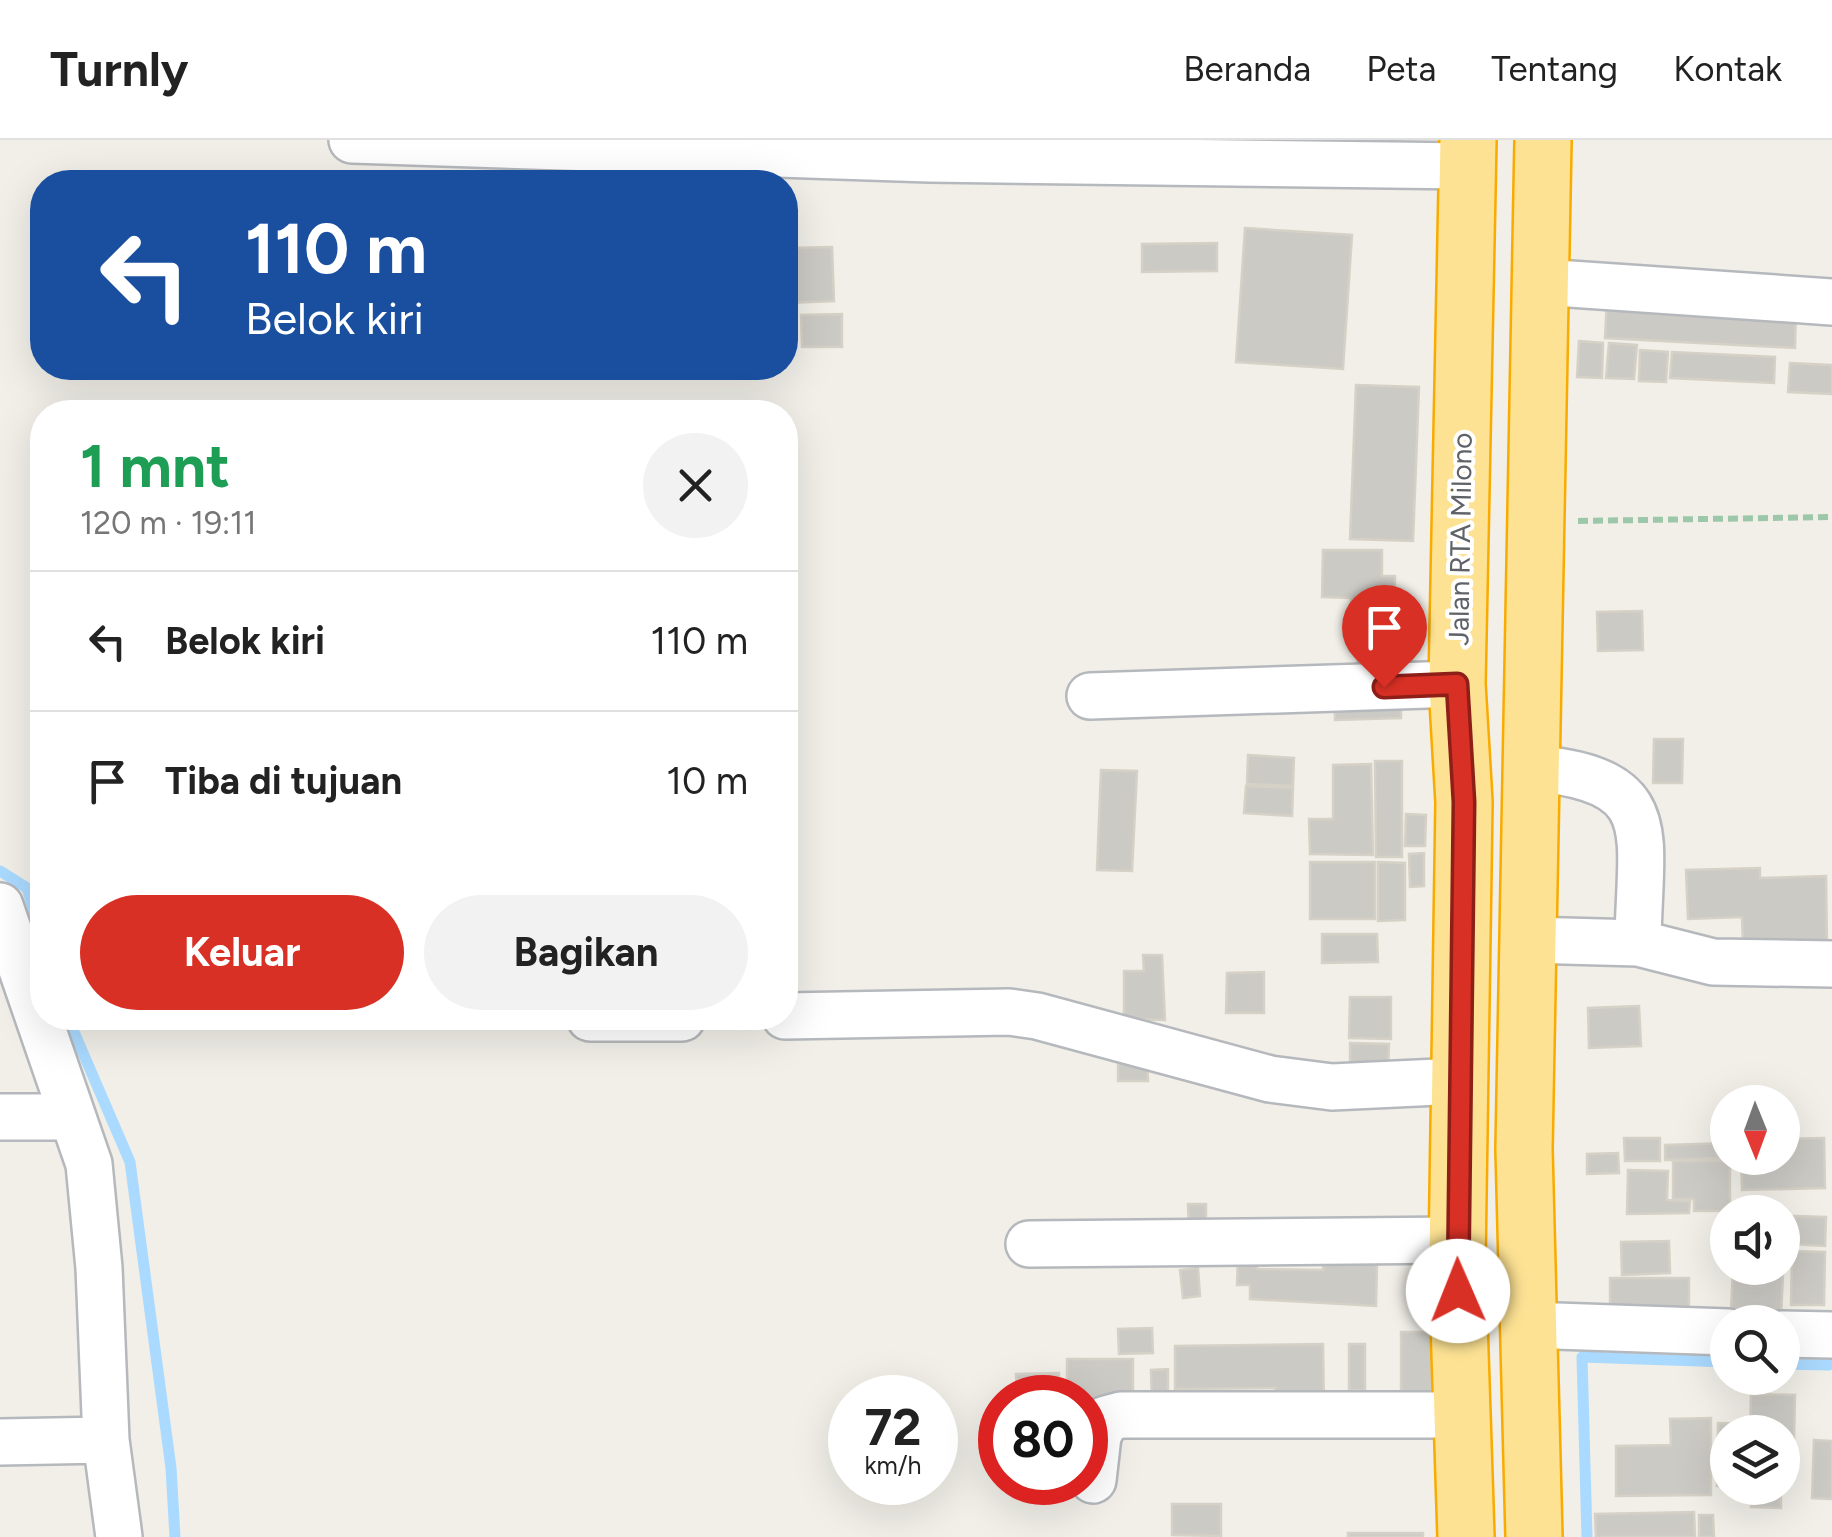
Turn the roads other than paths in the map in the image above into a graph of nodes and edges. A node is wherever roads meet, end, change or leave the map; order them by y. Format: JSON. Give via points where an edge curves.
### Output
{"nodes":[{"id":1,"x":352,"y":140,"type":"edge"},
{"id":2,"x":1542,"y":140,"type":"edge"},
{"id":3,"x":1468,"y":153,"type":"edge"},
{"id":4,"x":1541,"y":282,"type":"junction"},
{"id":5,"x":1832,"y":302,"type":"edge"},
{"id":6,"x":1457,"y":684,"type":"junction"},
{"id":7,"x":1090,"y":696,"type":"dead end"},
{"id":8,"x":1530,"y":786,"type":"junction"},
{"id":9,"x":1464,"y":802,"type":"junction"},
{"id":10,"x":0,"y":906,"type":"edge"},
{"id":11,"x":1528,"y":940,"type":"junction"},
{"id":12,"x":1638,"y":943,"type":"junction"},
{"id":13,"x":1832,"y":964,"type":"edge"},
{"id":14,"x":30,"y":994,"type":"edge"},
{"id":15,"x":798,"y":1016,"type":"edge"},
{"id":16,"x":42,"y":1030,"type":"edge"},
{"id":17,"x":1460,"y":1081,"type":"junction"},
{"id":18,"x":72,"y":1117,"type":"junction"},
{"id":19,"x":0,"y":1118,"type":"edge"},
{"id":20,"x":1457,"y":1240,"type":"junction"},
{"id":21,"x":1029,"y":1244,"type":"dead end"},
{"id":22,"x":1528,"y":1325,"type":"junction"},
{"id":23,"x":1710,"y":1331,"type":"edge"},
{"id":24,"x":1800,"y":1335,"type":"edge"},
{"id":25,"x":1832,"y":1336,"type":"edge"},
{"id":26,"x":1462,"y":1415,"type":"junction"},
{"id":27,"x":1108,"y":1419,"type":"edge"},
{"id":28,"x":106,"y":1440,"type":"junction"},
{"id":29,"x":0,"y":1442,"type":"edge"},
{"id":30,"x":119,"y":1537,"type":"edge"},
{"id":31,"x":1466,"y":1537,"type":"edge"},
{"id":32,"x":1534,"y":1537,"type":"edge"}],
"edges":[{"from":1,"to":3,"type":"street","via":[[928,159]]},
{"from":2,"to":4,"type":"highway"},
{"from":3,"to":6,"type":"highway","name":"Jalan RTA Milono"},
{"from":4,"to":5,"type":"street"},
{"from":4,"to":8,"type":"highway"},
{"from":6,"to":7,"type":"street"},
{"from":6,"to":9,"type":"highway","name":"Jalan RTA Milono"},
{"from":8,"to":9,"type":"highway"},
{"from":8,"to":11,"type":"highway"},
{"from":8,"to":12,"type":"street","via":[[1588,776],[1610,784],[1628,802],[1639,826]]},
{"from":9,"to":17,"type":"highway","name":"Jalan RTA Milono"},
{"from":10,"to":14,"type":"street"},
{"from":11,"to":12,"type":"street"},
{"from":11,"to":22,"type":"highway"},
{"from":12,"to":13,"type":"street","via":[[1713,962]]},
{"from":15,"to":17,"type":"street","via":[[1009,1012],[1270,1079],[1332,1087]]},
{"from":16,"to":18,"type":"street"},
{"from":17,"to":20,"type":"highway","name":"Jalan RTA Milono"},
{"from":18,"to":19,"type":"street"},
{"from":18,"to":28,"type":"street","via":[[94,1202]]},
{"from":20,"to":21,"type":"street"},
{"from":20,"to":26,"type":"highway","name":"Jalan RTA Milono"},
{"from":22,"to":23,"type":"street"},
{"from":22,"to":32,"type":"highway"},
{"from":24,"to":25,"type":"street"},
{"from":26,"to":27,"type":"street","via":[[1121,1414]]},
{"from":26,"to":31,"type":"highway","name":"Jalan RTA Milono"},
{"from":28,"to":29,"type":"street"},
{"from":28,"to":30,"type":"street"}]}
